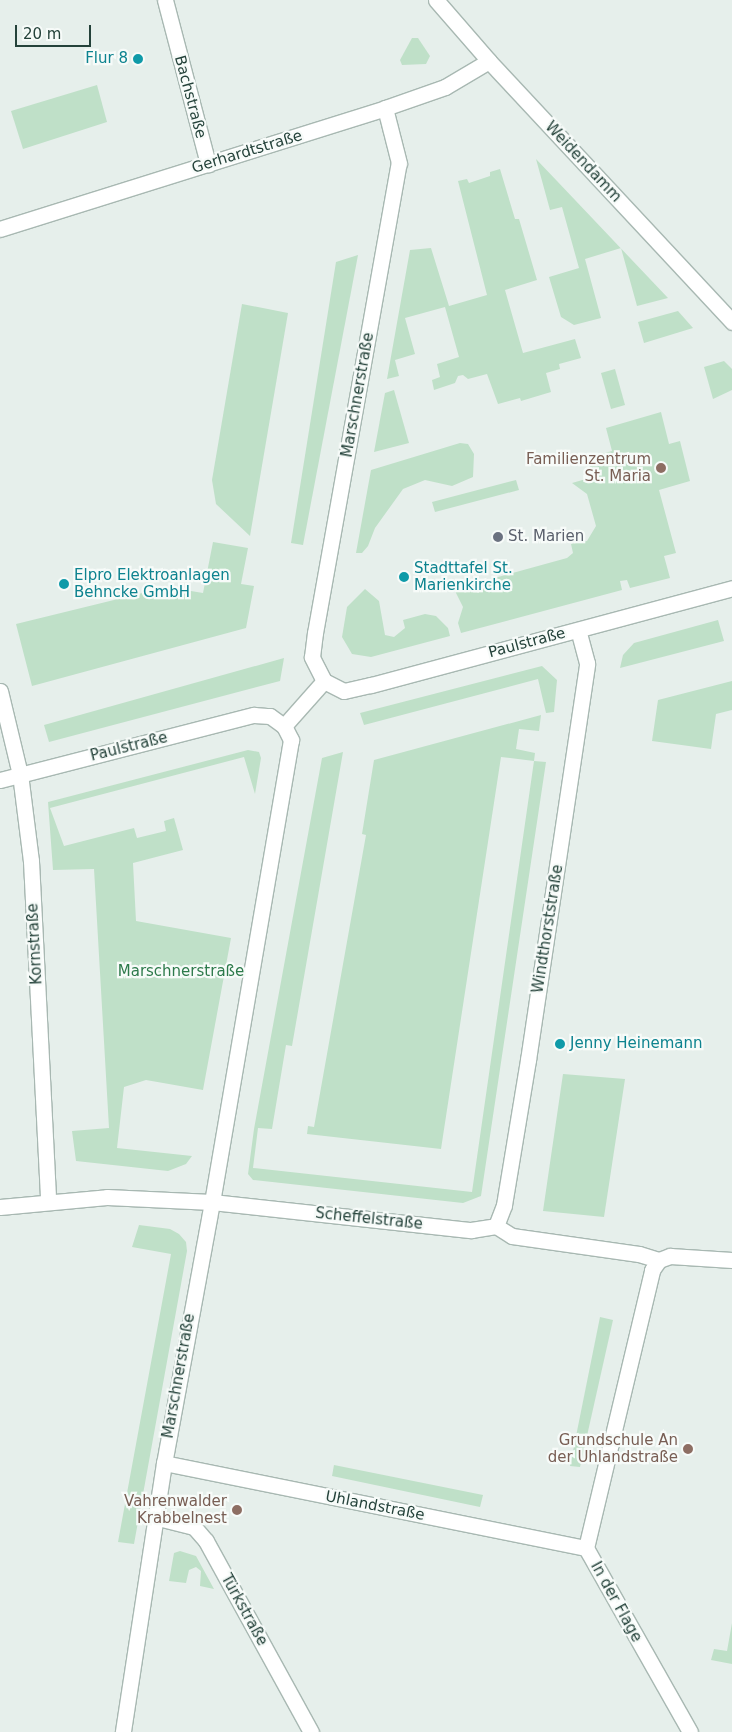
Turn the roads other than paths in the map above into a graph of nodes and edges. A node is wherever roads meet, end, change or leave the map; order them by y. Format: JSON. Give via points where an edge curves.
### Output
{"nodes":[{"id":1,"x":165,"y":0,"type":"edge"},
{"id":2,"x":436,"y":0,"type":"edge"},
{"id":3,"x":488,"y":61,"type":"junction"},
{"id":4,"x":385,"y":108,"type":"junction"},
{"id":5,"x":208,"y":164,"type":"junction"},
{"id":6,"x":0,"y":229,"type":"edge"},
{"id":7,"x":732,"y":322,"type":"edge"},
{"id":8,"x":732,"y":588,"type":"edge"},
{"id":9,"x":578,"y":630,"type":"junction"},
{"id":10,"x":324,"y":681,"type":"junction"},
{"id":11,"x":0,"y":691,"type":"edge"},
{"id":12,"x":284,"y":726,"type":"junction"},
{"id":13,"x":20,"y":774,"type":"junction"},
{"id":14,"x":0,"y":780,"type":"edge"},
{"id":15,"x":48,"y":1200,"type":"junction"},
{"id":16,"x":212,"y":1202,"type":"junction"},
{"id":17,"x":0,"y":1207,"type":"edge"},
{"id":18,"x":496,"y":1226,"type":"junction"},
{"id":19,"x":659,"y":1260,"type":"junction"},
{"id":20,"x":732,"y":1260,"type":"edge"},
{"id":21,"x":164,"y":1463,"type":"junction"},
{"id":22,"x":154,"y":1517,"type":"junction"},
{"id":23,"x":586,"y":1548,"type":"junction"},
{"id":24,"x":123,"y":1732,"type":"edge"},
{"id":25,"x":310,"y":1732,"type":"edge"},
{"id":26,"x":690,"y":1732,"type":"edge"}],
"edges":[{"from":1,"to":5,"type":"street","name":"Bachstraße"},
{"from":2,"to":3,"type":"street","name":"Weidendamm"},
{"from":3,"to":4,"type":"street","name":"Gerhardtstraße","via":[[445,87]]},
{"from":3,"to":7,"type":"street","name":"Weidendamm"},
{"from":4,"to":5,"type":"street","name":"Gerhardtstraße"},
{"from":4,"to":10,"type":"street","name":"Marschnerstraße","via":[[400,163],[315,633],[312,657]]},
{"from":5,"to":6,"type":"street","name":"Gerhardtstraße"},
{"from":8,"to":9,"type":"street","name":"Paulstraße"},
{"from":9,"to":10,"type":"street","name":"Paulstraße","via":[[344,691]]},
{"from":9,"to":18,"type":"street","name":"Windthorststraße","via":[[587,663],[528,1060],[504,1205]]},
{"from":10,"to":12,"type":"street"},
{"from":11,"to":13,"type":"street","name":"Kornstraße"},
{"from":12,"to":13,"type":"street","name":"Paulstraße","via":[[270,716],[254,715]]},
{"from":12,"to":16,"type":"street","name":"Marschnerstraße","via":[[291,740],[288,763]]},
{"from":13,"to":14,"type":"street","name":"Paulstraße"},
{"from":13,"to":15,"type":"street","name":"Kornstraße","via":[[31,861]]},
{"from":15,"to":16,"type":"street","name":"Scheffelstraße","via":[[107,1197]]},
{"from":15,"to":17,"type":"street","name":"Scheffelstraße"},
{"from":16,"to":18,"type":"street","name":"Scheffelstraße","via":[[471,1230]]},
{"from":16,"to":21,"type":"street","name":"Marschnerstraße"},
{"from":18,"to":19,"type":"street","via":[[512,1236],[639,1254]]},
{"from":19,"to":20,"type":"street","via":[[687,1255]]},
{"from":19,"to":23,"type":"street","name":"In der Flage","via":[[646,1287]]},
{"from":21,"to":22,"type":"street","name":"Marschnerstraße"},
{"from":21,"to":23,"type":"street","name":"Uhlandstraße"},
{"from":22,"to":24,"type":"street","name":"Marschnerstraße"},
{"from":22,"to":25,"type":"street","name":"Türkstraße","via":[[194,1527],[206,1541]]},
{"from":23,"to":26,"type":"street","name":"In der Flage"}]}
